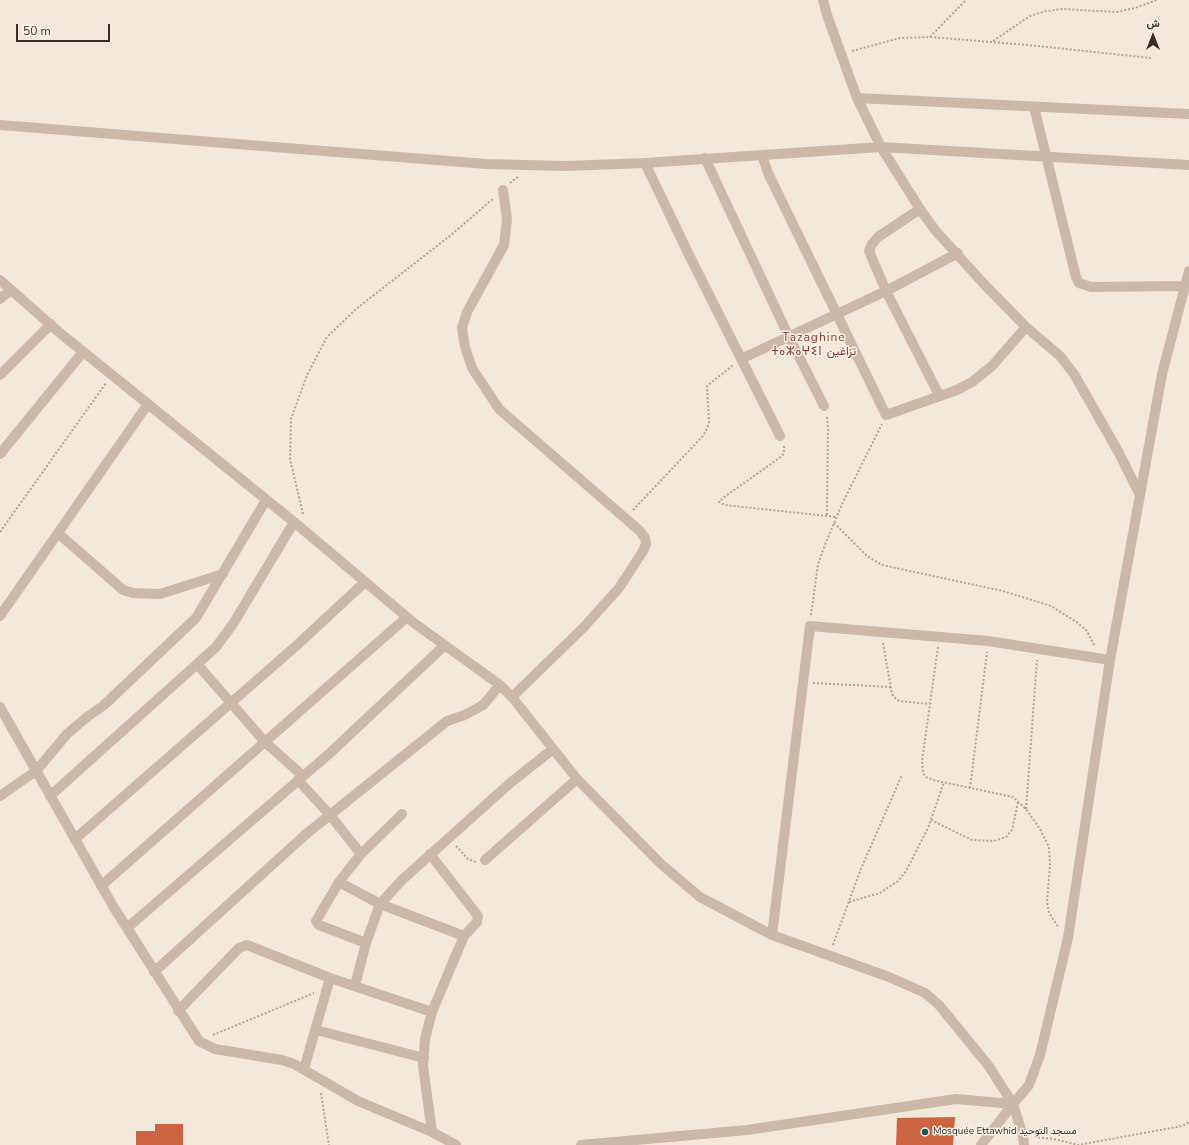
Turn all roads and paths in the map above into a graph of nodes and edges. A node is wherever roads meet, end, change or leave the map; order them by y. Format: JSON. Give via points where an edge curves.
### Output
{"nodes":[{"id":1,"x":823,"y":0,"type":"edge"},
{"id":2,"x":966,"y":0,"type":"edge"},
{"id":3,"x":1157,"y":0,"type":"edge"},
{"id":4,"x":930,"y":37,"type":"junction"},
{"id":5,"x":992,"y":42,"type":"junction"},
{"id":6,"x":841,"y":54,"type":"junction"},
{"id":7,"x":1151,"y":58,"type":"dead end"},
{"id":8,"x":857,"y":98,"type":"junction"},
{"id":9,"x":1034,"y":107,"type":"junction"},
{"id":10,"x":1189,"y":114,"type":"edge"},
{"id":11,"x":0,"y":125,"type":"edge"},
{"id":12,"x":881,"y":147,"type":"junction"},
{"id":13,"x":762,"y":155,"type":"junction"},
{"id":14,"x":1047,"y":157,"type":"junction"},
{"id":15,"x":705,"y":158,"type":"junction"},
{"id":16,"x":645,"y":163,"type":"junction"},
{"id":17,"x":534,"y":164,"type":"junction"},
{"id":18,"x":1189,"y":165,"type":"edge"},
{"id":19,"x":503,"y":190,"type":"junction"},
{"id":20,"x":920,"y":209,"type":"junction"},
{"id":21,"x":958,"y":253,"type":"junction"},
{"id":22,"x":1189,"y":271,"type":"edge"},
{"id":23,"x":0,"y":280,"type":"edge"},
{"id":24,"x":1185,"y":286,"type":"junction"},
{"id":25,"x":11,"y":290,"type":"junction"},
{"id":26,"x":886,"y":291,"type":"junction"},
{"id":27,"x":0,"y":299,"type":"edge"},
{"id":28,"x":837,"y":314,"type":"junction"},
{"id":29,"x":51,"y":324,"type":"junction"},
{"id":30,"x":1026,"y":327,"type":"junction"},
{"id":31,"x":789,"y":337,"type":"junction"},
{"id":32,"x":83,"y":352,"type":"junction"},
{"id":33,"x":741,"y":359,"type":"junction"},
{"id":34,"x":0,"y":375,"type":"edge"},
{"id":35,"x":112,"y":375,"type":"junction"},
{"id":36,"x":939,"y":395,"type":"junction"},
{"id":37,"x":148,"y":404,"type":"junction"},
{"id":38,"x":824,"y":406,"type":"joint"},
{"id":39,"x":886,"y":415,"type":"junction"},
{"id":40,"x":780,"y":436,"type":"joint"},
{"id":41,"x":0,"y":454,"type":"edge"},
{"id":42,"x":1140,"y":495,"type":"junction"},
{"id":43,"x":266,"y":500,"type":"junction"},
{"id":44,"x":827,"y":516,"type":"junction"},
{"id":45,"x":836,"y":517,"type":"junction"},
{"id":46,"x":625,"y":518,"type":"junction"},
{"id":47,"x":294,"y":522,"type":"junction"},
{"id":48,"x":834,"y":523,"type":"junction"},
{"id":49,"x":0,"y":532,"type":"edge"},
{"id":50,"x":308,"y":533,"type":"junction"},
{"id":51,"x":59,"y":534,"type":"junction"},
{"id":52,"x":223,"y":574,"type":"junction"},
{"id":53,"x":365,"y":582,"type":"junction"},
{"id":54,"x":0,"y":616,"type":"edge"},
{"id":55,"x":407,"y":617,"type":"junction"},
{"id":56,"x":810,"y":626,"type":"junction"},
{"id":57,"x":881,"y":632,"type":"junction"},
{"id":58,"x":939,"y":636,"type":"junction"},
{"id":59,"x":988,"y":641,"type":"junction"},
{"id":60,"x":444,"y":646,"type":"junction"},
{"id":61,"x":1038,"y":649,"type":"junction"},
{"id":62,"x":1099,"y":659,"type":"junction"},
{"id":63,"x":1110,"y":660,"type":"junction"},
{"id":64,"x":197,"y":664,"type":"junction"},
{"id":65,"x":802,"y":683,"type":"junction"},
{"id":66,"x":500,"y":685,"type":"junction"},
{"id":67,"x":891,"y":687,"type":"junction"},
{"id":68,"x":512,"y":698,"type":"junction"},
{"id":69,"x":230,"y":704,"type":"junction"},
{"id":70,"x":930,"y":704,"type":"junction"},
{"id":71,"x":0,"y":707,"type":"edge"},
{"id":72,"x":265,"y":742,"type":"junction"},
{"id":73,"x":553,"y":749,"type":"junction"},
{"id":74,"x":36,"y":772,"type":"junction"},
{"id":75,"x":902,"y":775,"type":"dead end"},
{"id":76,"x":301,"y":778,"type":"junction"},
{"id":77,"x":577,"y":779,"type":"junction"},
{"id":78,"x":944,"y":782,"type":"junction"},
{"id":79,"x":970,"y":788,"type":"junction"},
{"id":80,"x":0,"y":796,"type":"edge"},
{"id":81,"x":50,"y":796,"type":"junction"},
{"id":82,"x":1018,"y":801,"type":"junction"},
{"id":83,"x":1026,"y":809,"type":"junction"},
{"id":84,"x":402,"y":814,"type":"dead end"},
{"id":85,"x":330,"y":815,"type":"junction"},
{"id":86,"x":931,"y":820,"type":"junction"},
{"id":87,"x":448,"y":838,"type":"junction"},
{"id":88,"x":75,"y":839,"type":"junction"},
{"id":89,"x":361,"y":854,"type":"junction"},
{"id":90,"x":430,"y":854,"type":"junction"},
{"id":91,"x":485,"y":860,"type":"joint"},
{"id":92,"x":339,"y":882,"type":"junction"},
{"id":93,"x":101,"y":886,"type":"junction"},
{"id":94,"x":849,"y":902,"type":"junction"},
{"id":95,"x":380,"y":904,"type":"junction"},
{"id":96,"x":127,"y":928,"type":"junction"},
{"id":97,"x":772,"y":935,"type":"junction"},
{"id":98,"x":464,"y":936,"type":"junction"},
{"id":99,"x":1068,"y":938,"type":"junction"},
{"id":100,"x":366,"y":943,"type":"junction"},
{"id":101,"x":829,"y":955,"type":"junction"},
{"id":102,"x":154,"y":972,"type":"junction"},
{"id":103,"x":329,"y":983,"type":"junction"},
{"id":104,"x":355,"y":985,"type":"junction"},
{"id":105,"x":178,"y":1011,"type":"junction"},
{"id":106,"x":432,"y":1012,"type":"junction"},
{"id":107,"x":316,"y":1030,"type":"junction"},
{"id":108,"x":199,"y":1041,"type":"junction"},
{"id":109,"x":424,"y":1058,"type":"junction"},
{"id":110,"x":304,"y":1069,"type":"junction"},
{"id":111,"x":319,"y":1078,"type":"junction"},
{"id":112,"x":1013,"y":1104,"type":"junction"},
{"id":113,"x":1189,"y":1122,"type":"edge"},
{"id":114,"x":432,"y":1132,"type":"junction"},
{"id":115,"x":1024,"y":1140,"type":"edge"},
{"id":116,"x":329,"y":1145,"type":"edge"},
{"id":117,"x":456,"y":1145,"type":"edge"},
{"id":118,"x":581,"y":1145,"type":"edge"},
{"id":119,"x":981,"y":1145,"type":"edge"}],
"edges":[{"from":1,"to":6,"type":"street"},
{"from":2,"to":4,"type":"path"},
{"from":3,"to":5,"type":"path","via":[[1116,12],[1063,9],[1046,11],[1030,16]]},
{"from":4,"to":5,"type":"path"},
{"from":4,"to":6,"type":"path","via":[[900,38]]},
{"from":5,"to":7,"type":"path"},
{"from":6,"to":8,"type":"street"},
{"from":8,"to":9,"type":"street"},
{"from":8,"to":12,"type":"street"},
{"from":9,"to":10,"type":"street"},
{"from":9,"to":14,"type":"street"},
{"from":11,"to":17,"type":"street","via":[[486,164]]},
{"from":12,"to":13,"type":"street"},
{"from":12,"to":14,"type":"street"},
{"from":12,"to":20,"type":"street"},
{"from":13,"to":15,"type":"street"},
{"from":13,"to":28,"type":"street","via":[[768,173]]},
{"from":14,"to":18,"type":"street"},
{"from":14,"to":24,"type":"street","via":[[1079,283],[1091,287]]},
{"from":15,"to":16,"type":"street"},
{"from":15,"to":31,"type":"street"},
{"from":16,"to":17,"type":"street","via":[[566,166]]},
{"from":16,"to":33,"type":"street"},
{"from":17,"to":19,"type":"path"},
{"from":19,"to":46,"type":"street","via":[[507,218],[504,245],[467,312],[462,328],[472,368],[499,409]]},
{"from":19,"to":50,"type":"path","via":[[451,235],[356,309],[327,337],[307,375],[290,419],[290,459]]},
{"from":20,"to":21,"type":"street","via":[[935,230]]},
{"from":20,"to":26,"type":"street","via":[[878,237],[872,244],[870,251]]},
{"from":21,"to":26,"type":"street"},
{"from":21,"to":30,"type":"street"},
{"from":22,"to":24,"type":"street"},
{"from":23,"to":25,"type":"street"},
{"from":24,"to":42,"type":"street","via":[[1162,374]]},
{"from":25,"to":27,"type":"street"},
{"from":25,"to":29,"type":"street"},
{"from":26,"to":28,"type":"street"},
{"from":26,"to":36,"type":"street"},
{"from":28,"to":31,"type":"street"},
{"from":28,"to":39,"type":"street"},
{"from":29,"to":32,"type":"street"},
{"from":29,"to":34,"type":"street"},
{"from":30,"to":36,"type":"street","via":[[992,366],[972,382]]},
{"from":30,"to":42,"type":"street","via":[[1060,356],[1074,374]]},
{"from":31,"to":33,"type":"street"},
{"from":31,"to":38,"type":"street"},
{"from":32,"to":35,"type":"street"},
{"from":32,"to":41,"type":"street"},
{"from":33,"to":40,"type":"street"},
{"from":33,"to":46,"type":"path","via":[[711,380],[707,386],[709,422],[702,437]]},
{"from":35,"to":37,"type":"street"},
{"from":35,"to":49,"type":"path"},
{"from":36,"to":39,"type":"street"},
{"from":37,"to":43,"type":"street"},
{"from":37,"to":51,"type":"street"},
{"from":38,"to":44,"type":"path","via":[[828,429]]},
{"from":39,"to":45,"type":"path"},
{"from":40,"to":44,"type":"path","via":[[785,449],[782,456],[719,502],[725,505]]},
{"from":42,"to":63,"type":"street"},
{"from":43,"to":47,"type":"street"},
{"from":43,"to":52,"type":"street"},
{"from":44,"to":45,"type":"path"},
{"from":45,"to":48,"type":"path"},
{"from":46,"to":68,"type":"street","via":[[645,538],[644,552],[620,588]]},
{"from":47,"to":50,"type":"street"},
{"from":47,"to":64,"type":"street","via":[[226,634]]},
{"from":48,"to":56,"type":"path","via":[[818,564]]},
{"from":48,"to":62,"type":"path","via":[[867,556],[882,565],[1003,591],[1051,606],[1069,616],[1087,631]]},
{"from":50,"to":53,"type":"street"},
{"from":51,"to":52,"type":"street","via":[[123,590],[133,593],[160,594]]},
{"from":51,"to":54,"type":"street"},
{"from":52,"to":74,"type":"street","via":[[196,618],[103,706],[67,734]]},
{"from":53,"to":55,"type":"street"},
{"from":53,"to":69,"type":"street"},
{"from":55,"to":60,"type":"street"},
{"from":55,"to":72,"type":"street"},
{"from":56,"to":57,"type":"street"},
{"from":56,"to":65,"type":"street"},
{"from":57,"to":58,"type":"street"},
{"from":57,"to":67,"type":"path"},
{"from":58,"to":59,"type":"street"},
{"from":58,"to":70,"type":"path"},
{"from":59,"to":61,"type":"street"},
{"from":59,"to":79,"type":"path"},
{"from":60,"to":66,"type":"street"},
{"from":60,"to":76,"type":"street"},
{"from":61,"to":62,"type":"street"},
{"from":61,"to":83,"type":"path"},
{"from":62,"to":63,"type":"street"},
{"from":63,"to":99,"type":"street"},
{"from":64,"to":69,"type":"street"},
{"from":64,"to":81,"type":"street"},
{"from":65,"to":67,"type":"path"},
{"from":65,"to":97,"type":"street"},
{"from":66,"to":68,"type":"street"},
{"from":66,"to":85,"type":"street","via":[[483,705],[447,720]]},
{"from":67,"to":70,"type":"path","via":[[892,694],[899,701]]},
{"from":68,"to":73,"type":"street"},
{"from":69,"to":72,"type":"street"},
{"from":69,"to":88,"type":"street"},
{"from":70,"to":78,"type":"path","via":[[922,767],[926,777]]},
{"from":71,"to":74,"type":"street"},
{"from":72,"to":76,"type":"street"},
{"from":72,"to":93,"type":"street"},
{"from":73,"to":77,"type":"street"},
{"from":73,"to":87,"type":"street"},
{"from":74,"to":80,"type":"street"},
{"from":74,"to":81,"type":"street"},
{"from":75,"to":94,"type":"path"},
{"from":76,"to":85,"type":"street"},
{"from":76,"to":96,"type":"street"},
{"from":77,"to":91,"type":"street"},
{"from":77,"to":97,"type":"street","via":[[661,864],[700,897]]},
{"from":78,"to":79,"type":"path"},
{"from":78,"to":86,"type":"path"},
{"from":79,"to":82,"type":"path","via":[[1006,795]]},
{"from":81,"to":88,"type":"street"},
{"from":82,"to":83,"type":"path"},
{"from":82,"to":86,"type":"path","via":[[1012,830],[1006,837],[994,841],[972,840]]},
{"from":83,"to":99,"type":"path","via":[[1049,847],[1049,913],[1053,922]]},
{"from":84,"to":89,"type":"street"},
{"from":85,"to":89,"type":"street"},
{"from":85,"to":102,"type":"street"},
{"from":86,"to":94,"type":"path","via":[[906,871],[898,881],[880,893]]},
{"from":87,"to":90,"type":"street"},
{"from":87,"to":91,"type":"path","via":[[468,859],[479,862]]},
{"from":88,"to":93,"type":"street"},
{"from":89,"to":92,"type":"street"},
{"from":90,"to":95,"type":"street"},
{"from":90,"to":98,"type":"street","via":[[478,916],[477,922]]},
{"from":92,"to":95,"type":"street"},
{"from":92,"to":100,"type":"street","via":[[317,923]]},
{"from":93,"to":96,"type":"street"},
{"from":94,"to":101,"type":"path"},
{"from":95,"to":98,"type":"street"},
{"from":95,"to":100,"type":"street"},
{"from":96,"to":102,"type":"street"},
{"from":97,"to":101,"type":"street"},
{"from":98,"to":106,"type":"street"},
{"from":99,"to":112,"type":"street","via":[[1040,1055],[1029,1085]]},
{"from":100,"to":104,"type":"street"},
{"from":101,"to":112,"type":"street","via":[[925,993],[939,1005],[988,1065]]},
{"from":102,"to":105,"type":"street"},
{"from":103,"to":104,"type":"street"},
{"from":103,"to":105,"type":"street","via":[[247,945],[239,948]]},
{"from":103,"to":107,"type":"street"},
{"from":103,"to":108,"type":"path"},
{"from":104,"to":106,"type":"street"},
{"from":105,"to":108,"type":"street"},
{"from":106,"to":109,"type":"street","via":[[425,1039]]},
{"from":107,"to":109,"type":"street"},
{"from":107,"to":110,"type":"street"},
{"from":108,"to":110,"type":"street","via":[[215,1049],[282,1060]]},
{"from":109,"to":114,"type":"street"},
{"from":110,"to":111,"type":"street"},
{"from":111,"to":114,"type":"street","via":[[358,1101]]},
{"from":111,"to":116,"type":"path"},
{"from":112,"to":115,"type":"street"},
{"from":112,"to":118,"type":"street","via":[[956,1099],[747,1130]]},
{"from":112,"to":119,"type":"street"},
{"from":113,"to":115,"type":"path","via":[[1182,1126],[1078,1145],[1054,1139]]},
{"from":114,"to":117,"type":"street"}]}
